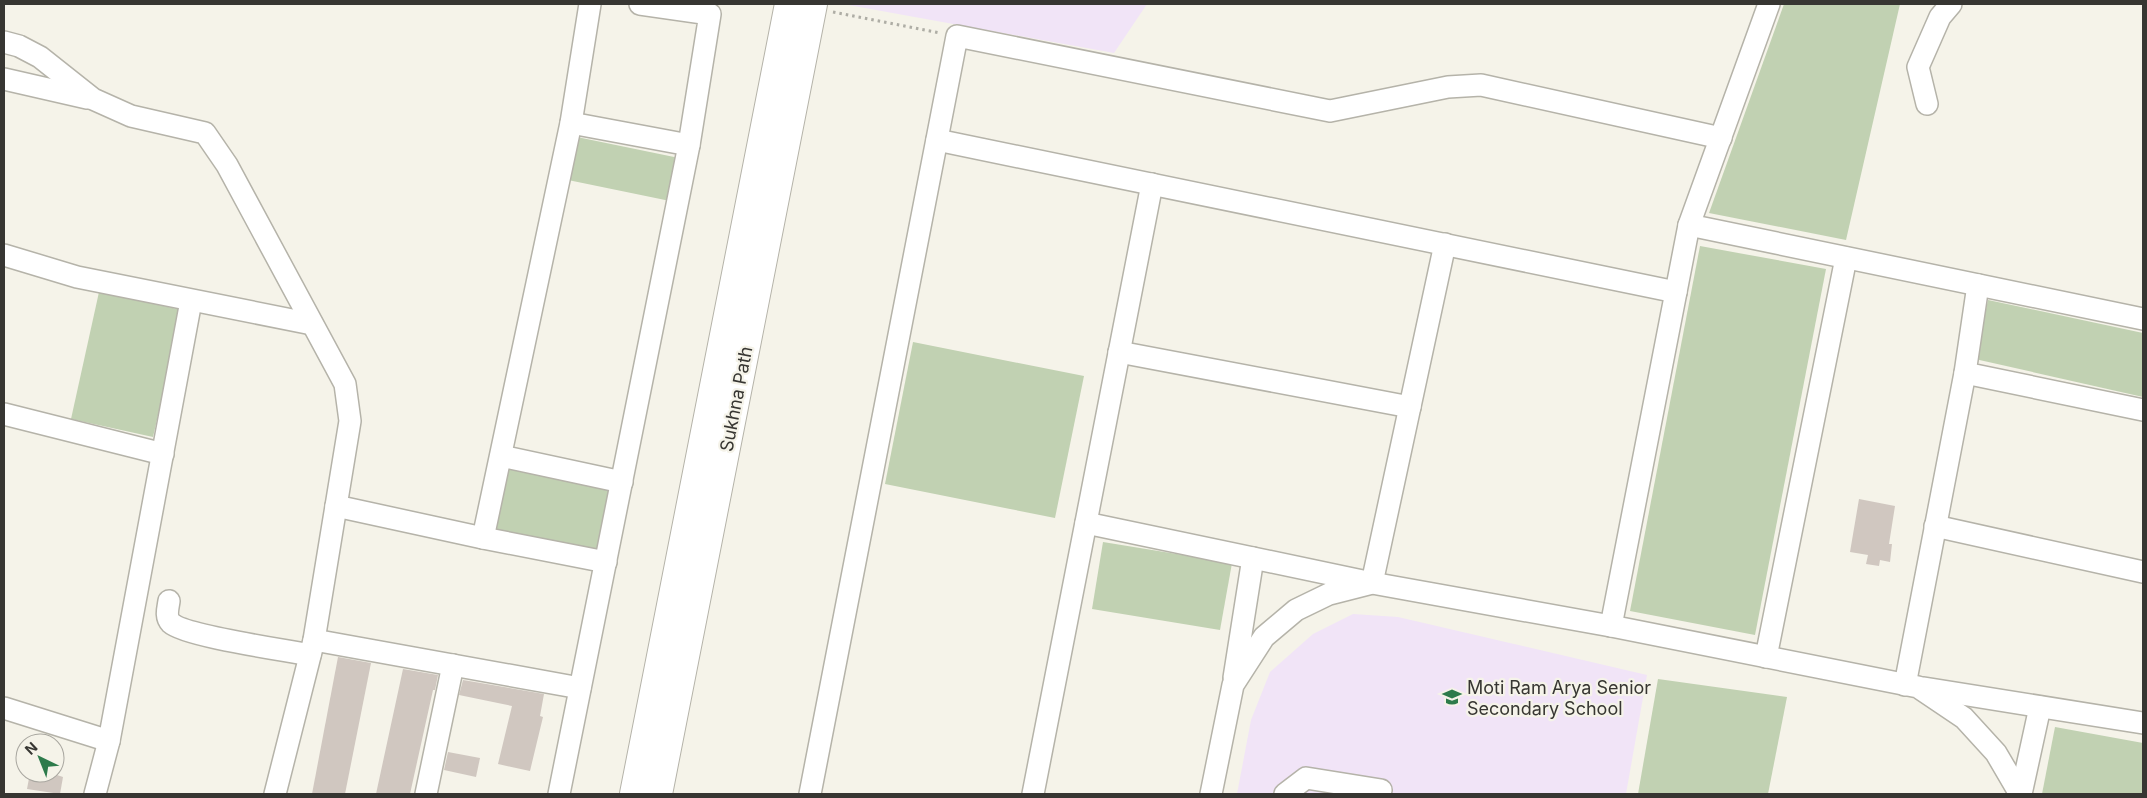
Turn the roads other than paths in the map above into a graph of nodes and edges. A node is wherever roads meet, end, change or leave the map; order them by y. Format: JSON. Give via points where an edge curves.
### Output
{"nodes":[{"id":1,"x":590,"y":4,"type":"edge"},
{"id":2,"x":640,"y":4,"type":"edge"},
{"id":3,"x":1769,"y":4,"type":"edge"},
{"id":4,"x":1951,"y":4,"type":"edge"},
{"id":5,"x":805,"y":5,"type":"edge"},
{"id":6,"x":4,"y":42,"type":"edge"},
{"id":7,"x":4,"y":79,"type":"edge"},
{"id":8,"x":92,"y":99,"type":"junction"},
{"id":9,"x":1927,"y":104,"type":"dead end"},
{"id":10,"x":571,"y":123,"type":"junction"},
{"id":11,"x":1721,"y":138,"type":"junction"},
{"id":12,"x":937,"y":140,"type":"junction"},
{"id":13,"x":689,"y":145,"type":"junction"},
{"id":14,"x":1152,"y":184,"type":"junction"},
{"id":15,"x":1690,"y":225,"type":"junction"},
{"id":16,"x":1445,"y":244,"type":"junction"},
{"id":17,"x":4,"y":255,"type":"edge"},
{"id":18,"x":1846,"y":258,"type":"junction"},
{"id":19,"x":1978,"y":285,"type":"junction"},
{"id":20,"x":1676,"y":292,"type":"junction"},
{"id":21,"x":191,"y":301,"type":"junction"},
{"id":22,"x":2143,"y":319,"type":"edge"},
{"id":23,"x":312,"y":324,"type":"junction"},
{"id":24,"x":1119,"y":352,"type":"junction"},
{"id":25,"x":1965,"y":373,"type":"junction"},
{"id":26,"x":1410,"y":407,"type":"junction"},
{"id":27,"x":2143,"y":410,"type":"edge"},
{"id":28,"x":4,"y":414,"type":"edge"},
{"id":29,"x":163,"y":454,"type":"junction"},
{"id":30,"x":500,"y":456,"type":"junction"},
{"id":31,"x":622,"y":482,"type":"junction"},
{"id":32,"x":336,"y":506,"type":"junction"},
{"id":33,"x":1086,"y":523,"type":"junction"},
{"id":34,"x":1936,"y":526,"type":"junction"},
{"id":35,"x":483,"y":538,"type":"junction"},
{"id":36,"x":1253,"y":558,"type":"junction"},
{"id":37,"x":606,"y":562,"type":"junction"},
{"id":38,"x":2143,"y":572,"type":"edge"},
{"id":39,"x":1372,"y":583,"type":"junction"},
{"id":40,"x":168,"y":601,"type":"dead end"},
{"id":41,"x":1611,"y":626,"type":"junction"},
{"id":42,"x":312,"y":647,"type":"junction"},
{"id":43,"x":1766,"y":657,"type":"junction"},
{"id":44,"x":453,"y":665,"type":"junction"},
{"id":45,"x":1233,"y":685,"type":"junction"},
{"id":46,"x":1912,"y":686,"type":"junction"},
{"id":47,"x":580,"y":688,"type":"junction"},
{"id":48,"x":2040,"y":707,"type":"junction"},
{"id":49,"x":4,"y":708,"type":"edge"},
{"id":50,"x":2143,"y":724,"type":"edge"},
{"id":51,"x":109,"y":741,"type":"junction"},
{"id":52,"x":1381,"y":790,"type":"dead end"},
{"id":53,"x":95,"y":794,"type":"edge"},
{"id":54,"x":275,"y":794,"type":"edge"},
{"id":55,"x":426,"y":794,"type":"edge"},
{"id":56,"x":559,"y":794,"type":"edge"},
{"id":57,"x":634,"y":794,"type":"edge"},
{"id":58,"x":658,"y":794,"type":"edge"},
{"id":59,"x":810,"y":794,"type":"edge"},
{"id":60,"x":1033,"y":794,"type":"edge"},
{"id":61,"x":1211,"y":794,"type":"edge"},
{"id":62,"x":1285,"y":794,"type":"edge"},
{"id":63,"x":2020,"y":794,"type":"edge"}],
"edges":[{"from":1,"to":10,"type":"street"},
{"from":2,"to":13,"type":"street","via":[[710,14]]},
{"from":3,"to":11,"type":"street"},
{"from":4,"to":9,"type":"street","via":[[1940,17],[1918,68]]},
{"from":5,"to":57,"type":"main road","name":"Sukhna Path"},
{"from":5,"to":58,"type":"main road","name":"Sukhna Path"},
{"from":6,"to":8,"type":"street","via":[[40,58]]},
{"from":7,"to":8,"type":"street"},
{"from":8,"to":23,"type":"street","via":[[131,116],[205,133],[227,165]]},
{"from":10,"to":13,"type":"street"},
{"from":10,"to":30,"type":"street"},
{"from":11,"to":12,"type":"street","via":[[1481,86],[1448,87],[1330,111],[958,36]]},
{"from":11,"to":15,"type":"street"},
{"from":12,"to":14,"type":"street"},
{"from":12,"to":59,"type":"street"},
{"from":13,"to":31,"type":"street"},
{"from":14,"to":16,"type":"street"},
{"from":14,"to":24,"type":"street"},
{"from":15,"to":18,"type":"street"},
{"from":15,"to":20,"type":"street"},
{"from":16,"to":20,"type":"street"},
{"from":16,"to":26,"type":"street"},
{"from":17,"to":21,"type":"street","via":[[77,277]]},
{"from":18,"to":19,"type":"street"},
{"from":18,"to":43,"type":"street"},
{"from":19,"to":22,"type":"street"},
{"from":19,"to":25,"type":"street"},
{"from":20,"to":41,"type":"street"},
{"from":21,"to":23,"type":"street"},
{"from":21,"to":29,"type":"street"},
{"from":23,"to":32,"type":"street","via":[[346,384],[350,421]]},
{"from":24,"to":26,"type":"street"},
{"from":24,"to":33,"type":"street"},
{"from":25,"to":27,"type":"street"},
{"from":25,"to":34,"type":"street"},
{"from":26,"to":39,"type":"street"},
{"from":28,"to":29,"type":"street"},
{"from":29,"to":51,"type":"street"},
{"from":30,"to":31,"type":"street"},
{"from":30,"to":35,"type":"street"},
{"from":31,"to":37,"type":"street"},
{"from":32,"to":35,"type":"street"},
{"from":32,"to":42,"type":"street"},
{"from":33,"to":36,"type":"street"},
{"from":33,"to":60,"type":"street"},
{"from":34,"to":38,"type":"street"},
{"from":34,"to":46,"type":"street"},
{"from":35,"to":37,"type":"street"},
{"from":36,"to":39,"type":"street"},
{"from":36,"to":45,"type":"street"},
{"from":37,"to":47,"type":"street"},
{"from":39,"to":41,"type":"street"},
{"from":39,"to":45,"type":"street","via":[[1329,594],[1296,610],[1264,637]]},
{"from":40,"to":42,"type":"street","via":[[169,621],[178,628]]},
{"from":41,"to":43,"type":"street"},
{"from":42,"to":44,"type":"street"},
{"from":42,"to":54,"type":"street"},
{"from":43,"to":46,"type":"street"},
{"from":44,"to":47,"type":"street"},
{"from":44,"to":55,"type":"street"},
{"from":45,"to":61,"type":"street"},
{"from":46,"to":48,"type":"street"},
{"from":46,"to":63,"type":"street","via":[[1964,718],[1996,753]]},
{"from":47,"to":56,"type":"street"},
{"from":48,"to":50,"type":"street"},
{"from":48,"to":63,"type":"street"},
{"from":49,"to":51,"type":"street"},
{"from":51,"to":53,"type":"street"},
{"from":52,"to":62,"type":"street","via":[[1306,778]]}]}
